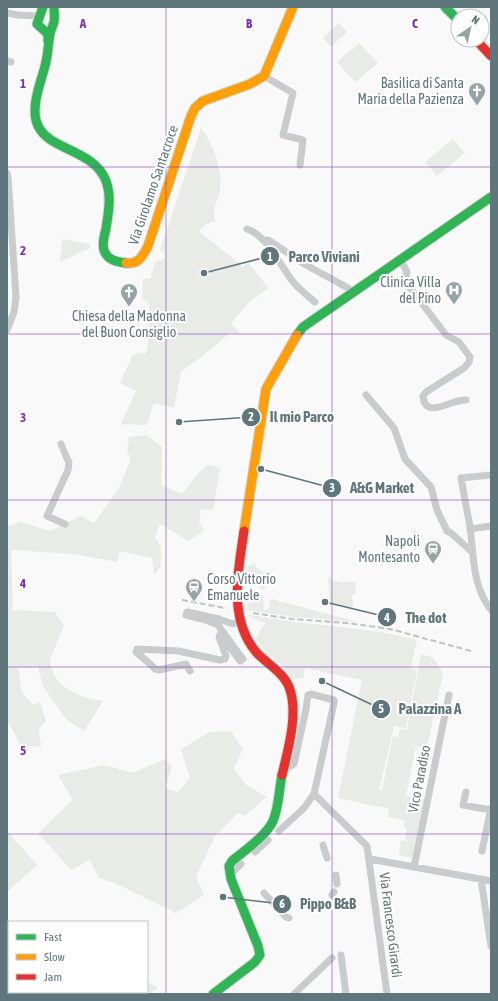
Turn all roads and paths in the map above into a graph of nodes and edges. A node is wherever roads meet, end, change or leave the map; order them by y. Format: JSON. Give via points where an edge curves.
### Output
{"nodes":[{"id":1,"x":54,"y":7,"type":"edge"},
{"id":2,"x":294,"y":9,"type":"edge"},
{"id":3,"x":7,"y":13,"type":"edge"},
{"id":4,"x":40,"y":15,"type":"edge"},
{"id":5,"x":54,"y":18,"type":"junction"},
{"id":6,"x":48,"y":29,"type":"junction"},
{"id":7,"x":484,"y":48,"type":"edge"},
{"id":8,"x":491,"y":56,"type":"edge"},
{"id":9,"x":264,"y":76,"type":"junction"},
{"id":10,"x":300,"y":165,"type":"dead end"},
{"id":11,"x":7,"y":173,"type":"edge"},
{"id":12,"x":491,"y":197,"type":"edge"},
{"id":13,"x":247,"y":229,"type":"dead end"},
{"id":14,"x":264,"y":241,"type":"junction"},
{"id":15,"x":400,"y":259,"type":"junction"},
{"id":16,"x":351,"y":293,"type":"junction"},
{"id":17,"x":315,"y":302,"type":"dead end"},
{"id":18,"x":7,"y":330,"type":"edge"},
{"id":19,"x":366,"y":396,"type":"dead end"},
{"id":20,"x":466,"y":400,"type":"dead end"},
{"id":21,"x":61,"y":444,"type":"dead end"},
{"id":22,"x":491,"y":475,"type":"edge"},
{"id":23,"x":65,"y":524,"type":"dead end"},
{"id":24,"x":491,"y":526,"type":"edge"},
{"id":25,"x":470,"y":529,"type":"junction"},
{"id":26,"x":471,"y":551,"type":"junction"},
{"id":27,"x":491,"y":610,"type":"edge"},
{"id":28,"x":240,"y":622,"type":"junction"},
{"id":29,"x":190,"y":671,"type":"dead end"},
{"id":30,"x":449,"y":695,"type":"dead end"},
{"id":31,"x":284,"y":767,"type":"junction"},
{"id":32,"x":466,"y":792,"type":"dead end"},
{"id":33,"x":314,"y":794,"type":"junction"},
{"id":34,"x":491,"y":809,"type":"edge"},
{"id":35,"x":279,"y":831,"type":"dead end"},
{"id":36,"x":268,"y":840,"type":"dead end"},
{"id":37,"x":323,"y":845,"type":"dead end"},
{"id":38,"x":482,"y":851,"type":"dead end"},
{"id":39,"x":255,"y":852,"type":"dead end"},
{"id":40,"x":327,"y":858,"type":"dead end"},
{"id":41,"x":370,"y":860,"type":"junction"},
{"id":42,"x":241,"y":864,"type":"dead end"},
{"id":43,"x":414,"y":867,"type":"junction"},
{"id":44,"x":234,"y":870,"type":"dead end"},
{"id":45,"x":336,"y":875,"type":"dead end"},
{"id":46,"x":481,"y":879,"type":"junction"},
{"id":47,"x":491,"y":881,"type":"edge"},
{"id":48,"x":337,"y":884,"type":"dead end"},
{"id":49,"x":264,"y":893,"type":"dead end"},
{"id":50,"x":289,"y":918,"type":"dead end"},
{"id":51,"x":491,"y":946,"type":"edge"},
{"id":52,"x":341,"y":955,"type":"dead end"},
{"id":53,"x":324,"y":959,"type":"dead end"},
{"id":54,"x":213,"y":994,"type":"edge"},
{"id":55,"x":294,"y":994,"type":"edge"},
{"id":56,"x":346,"y":994,"type":"edge"},
{"id":57,"x":387,"y":994,"type":"edge"}],
"edges":[{"from":1,"to":5,"type":"main road"},
{"from":2,"to":9,"type":"main road"},
{"from":3,"to":4,"type":"street"},
{"from":4,"to":5,"type":"main road","via":[[48,13]]},
{"from":4,"to":6,"type":"main road","via":[[40,28]]},
{"from":5,"to":6,"type":"main road","via":[[54,24]]},
{"from":6,"to":9,"type":"main road","name":"Via Girolamo Santacroce","via":[[48,53],[36,121],[44,135],[93,161],[102,171],[110,198],[104,250],[115,262],[132,264],[144,255],[191,116],[196,108],[204,101]]},
{"from":7,"to":8,"type":"main road"},
{"from":9,"to":10,"type":"street","via":[[293,93],[283,135],[303,140]]},
{"from":11,"to":18,"type":"street","via":[[16,297],[14,312]]},
{"from":12,"to":15,"type":"main road"},
{"from":13,"to":14,"type":"street"},
{"from":14,"to":16,"type":"street","via":[[268,240],[348,288]]},
{"from":14,"to":17,"type":"street","via":[[295,285]]},
{"from":15,"to":16,"type":"main road"},
{"from":15,"to":20,"type":"street","via":[[408,272],[405,282],[446,335],[459,342],[470,357],[464,368],[427,391],[423,396],[424,401],[431,408],[435,408],[461,399]]},
{"from":16,"to":28,"type":"main road","via":[[311,320],[298,333],[266,389],[238,572],[236,598]]},
{"from":19,"to":26,"type":"street","via":[[394,428],[405,459],[432,488],[437,510],[447,531]]},
{"from":21,"to":23,"type":"street","via":[[69,463],[68,470],[47,516]]},
{"from":22,"to":25,"type":"street","via":[[461,478]]},
{"from":24,"to":25,"type":"street"},
{"from":25,"to":26,"type":"street"},
{"from":26,"to":27,"type":"street","via":[[478,585]]},
{"from":28,"to":29,"type":"street","via":[[234,624],[187,612],[186,615],[218,625],[243,659],[240,661],[220,634],[218,637],[225,659],[178,651],[137,649],[136,652],[155,669],[186,664]]},
{"from":28,"to":31,"type":"main road","via":[[250,644],[285,680],[291,691],[293,709]]},
{"from":30,"to":43,"type":"street","name":"Vico Paradiso"},
{"from":31,"to":33,"type":"street","via":[[294,764],[308,695],[334,700]]},
{"from":31,"to":54,"type":"main road","via":[[272,824],[229,866],[231,879],[260,955],[255,962]]},
{"from":32,"to":34,"type":"street","via":[[463,805]]},
{"from":33,"to":35,"type":"street","via":[[304,808]]},
{"from":33,"to":41,"type":"street","name":"Via Francesco Girardi","via":[[367,846]]},
{"from":34,"to":38,"type":"street"},
{"from":36,"to":39,"type":"street"},
{"from":37,"to":40,"type":"street"},
{"from":41,"to":43,"type":"street"},
{"from":41,"to":57,"type":"street","name":"Via Francesco Girardi"},
{"from":42,"to":44,"type":"street"},
{"from":43,"to":46,"type":"street"},
{"from":45,"to":48,"type":"street"},
{"from":46,"to":47,"type":"street"},
{"from":46,"to":51,"type":"street"},
{"from":49,"to":50,"type":"street"},
{"from":52,"to":56,"type":"street"},
{"from":53,"to":55,"type":"street","via":[[332,958]]}]}
